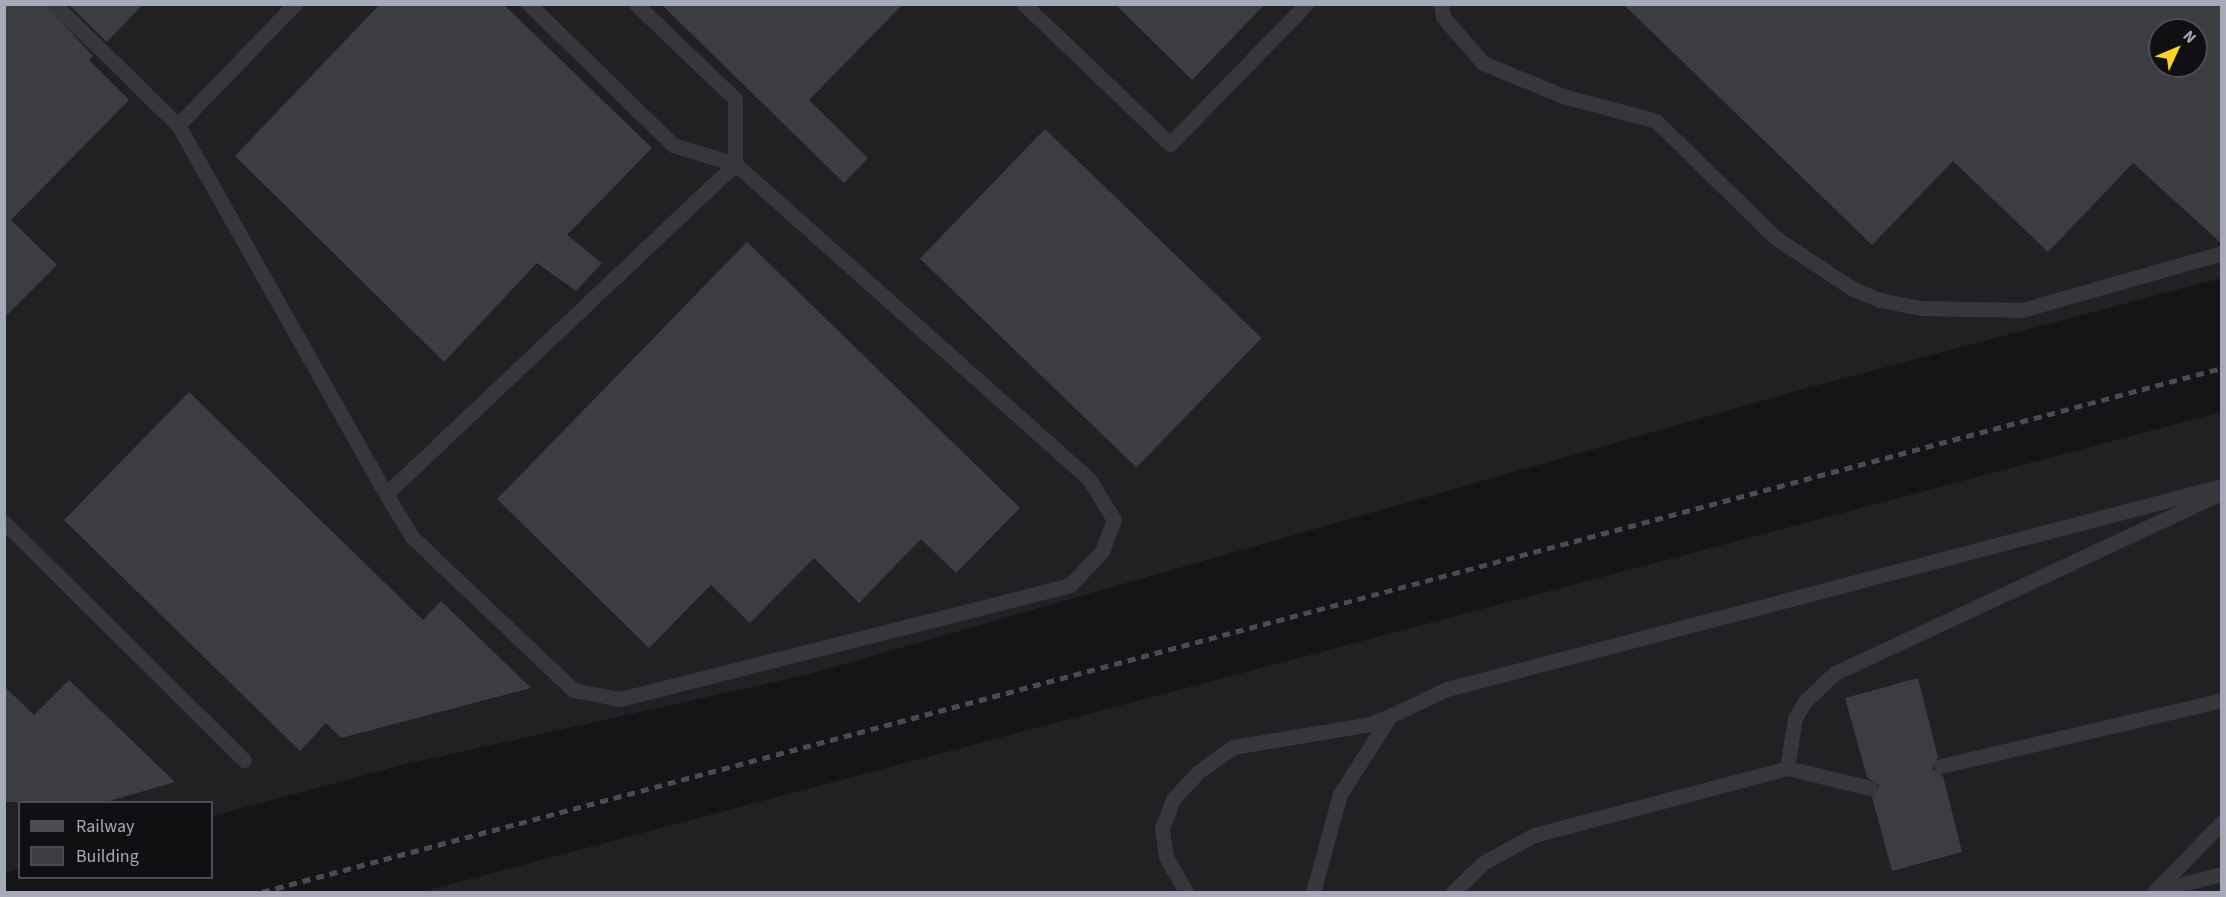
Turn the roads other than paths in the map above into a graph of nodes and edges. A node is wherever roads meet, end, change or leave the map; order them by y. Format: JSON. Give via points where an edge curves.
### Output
{"nodes":[{"id":1,"x":54,"y":4,"type":"edge"},
{"id":2,"x":295,"y":4,"type":"edge"},
{"id":3,"x":529,"y":4,"type":"edge"},
{"id":4,"x":636,"y":4,"type":"edge"},
{"id":5,"x":1024,"y":4,"type":"edge"},
{"id":6,"x":1305,"y":4,"type":"edge"},
{"id":7,"x":1441,"y":4,"type":"edge"},
{"id":8,"x":178,"y":125,"type":"junction"},
{"id":9,"x":735,"y":164,"type":"junction"},
{"id":10,"x":2222,"y":254,"type":"edge"},
{"id":11,"x":2222,"y":486,"type":"edge"},
{"id":12,"x":2222,"y":493,"type":"edge"},
{"id":13,"x":386,"y":494,"type":"junction"},
{"id":14,"x":4,"y":522,"type":"edge"},
{"id":15,"x":2222,"y":700,"type":"edge"},
{"id":16,"x":1390,"y":716,"type":"junction"},
{"id":17,"x":244,"y":760,"type":"dead end"},
{"id":18,"x":1941,"y":766,"type":"dead end"},
{"id":19,"x":1787,"y":768,"type":"junction"},
{"id":20,"x":1870,"y":788,"type":"dead end"},
{"id":21,"x":2222,"y":822,"type":"edge"},
{"id":22,"x":2222,"y":874,"type":"edge"},
{"id":23,"x":1186,"y":892,"type":"edge"},
{"id":24,"x":1313,"y":892,"type":"edge"},
{"id":25,"x":1453,"y":892,"type":"edge"},
{"id":26,"x":2152,"y":892,"type":"edge"}],
"edges":[{"from":1,"to":8,"type":"lane"},
{"from":2,"to":8,"type":"lane"},
{"from":3,"to":9,"type":"lane","via":[[674,144]]},
{"from":4,"to":9,"type":"lane","via":[[735,99]]},
{"from":5,"to":6,"type":"lane","via":[[1170,144]]},
{"from":7,"to":10,"type":"lane","via":[[1443,17],[1483,63],[1563,96],[1656,121],[1776,238],[1853,289],[1880,300],[1922,308],[2022,310]]},
{"from":8,"to":13,"type":"lane"},
{"from":9,"to":13,"type":"lane"},
{"from":9,"to":13,"type":"lane","via":[[1089,479],[1114,520],[1102,551],[1070,585],[620,699],[573,690],[412,537]]},
{"from":11,"to":16,"type":"lane","via":[[1447,689]]},
{"from":12,"to":19,"type":"lane","via":[[1835,673],[1806,700],[1795,718]]},
{"from":14,"to":17,"type":"lane"},
{"from":15,"to":18,"type":"lane"},
{"from":16,"to":23,"type":"lane","via":[[1370,724],[1233,747],[1198,772],[1173,799],[1162,828],[1166,857]]},
{"from":16,"to":24,"type":"lane","via":[[1340,794]]},
{"from":19,"to":20,"type":"lane"},
{"from":19,"to":25,"type":"lane","via":[[1534,835],[1483,863]]},
{"from":21,"to":26,"type":"lane"},
{"from":22,"to":26,"type":"lane"}]}
